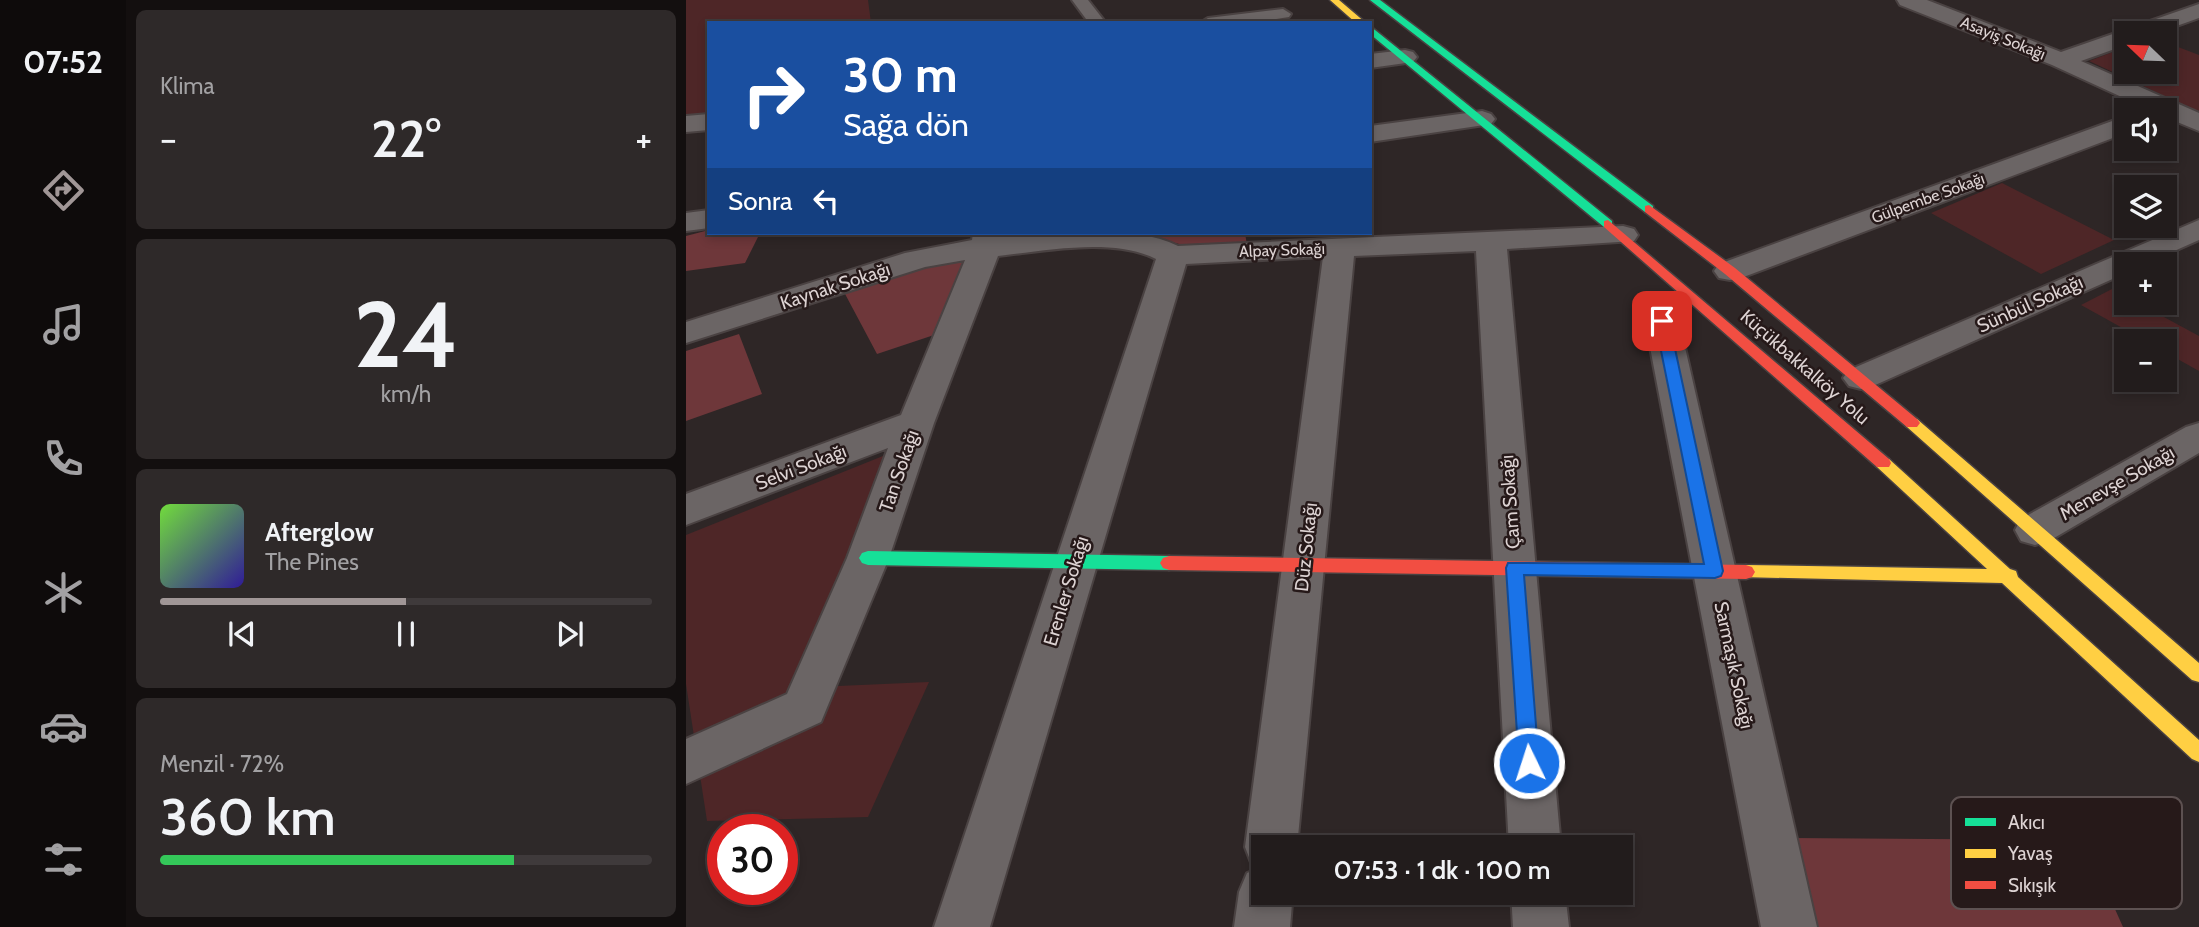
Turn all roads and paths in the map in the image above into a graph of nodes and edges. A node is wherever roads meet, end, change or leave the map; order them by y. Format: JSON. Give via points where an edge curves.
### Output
{"nodes":[{"id":1,"x":1080,"y":0,"type":"edge"},
{"id":2,"x":1267,"y":0,"type":"edge"},
{"id":3,"x":1334,"y":0,"type":"edge"},
{"id":4,"x":1374,"y":0,"type":"edge"},
{"id":5,"x":1908,"y":0,"type":"edge"},
{"id":6,"x":2199,"y":11,"type":"edge"},
{"id":7,"x":1096,"y":21,"type":"edge"},
{"id":8,"x":1223,"y":21,"type":"edge"},
{"id":9,"x":1360,"y":21,"type":"edge"},
{"id":10,"x":2170,"y":21,"type":"edge"},
{"id":11,"x":1372,"y":31,"type":"edge"},
{"id":12,"x":2114,"y":41,"type":"edge"},
{"id":13,"x":1405,"y":57,"type":"junction"},
{"id":14,"x":2060,"y":60,"type":"junction"},
{"id":15,"x":1372,"y":61,"type":"edge"},
{"id":16,"x":2141,"y":98,"type":"edge"},
{"id":17,"x":2177,"y":114,"type":"edge"},
{"id":18,"x":1482,"y":119,"type":"junction"},
{"id":19,"x":707,"y":122,"type":"edge"},
{"id":20,"x":2199,"y":122,"type":"edge"},
{"id":21,"x":686,"y":124,"type":"edge"},
{"id":22,"x":2114,"y":128,"type":"edge"},
{"id":23,"x":1372,"y":134,"type":"edge"},
{"id":24,"x":707,"y":219,"type":"edge"},
{"id":25,"x":686,"y":222,"type":"edge"},
{"id":26,"x":2199,"y":229,"type":"edge"},
{"id":27,"x":1623,"y":235,"type":"junction"},
{"id":28,"x":987,"y":240,"type":"edge"},
{"id":29,"x":1491,"y":241,"type":"junction"},
{"id":30,"x":1340,"y":248,"type":"junction"},
{"id":31,"x":1172,"y":255,"type":"junction"},
{"id":32,"x":1730,"y":271,"type":"junction"},
{"id":33,"x":1662,"y":321,"type":"dead end"},
{"id":34,"x":686,"y":333,"type":"edge"},
{"id":35,"x":1860,"y":378,"type":"junction"},
{"id":36,"x":916,"y":423,"type":"junction"},
{"id":37,"x":2199,"y":436,"type":"edge"},
{"id":38,"x":686,"y":510,"type":"edge"},
{"id":39,"x":2035,"y":530,"type":"junction"},
{"id":40,"x":868,"y":558,"type":"junction"},
{"id":41,"x":1074,"y":561,"type":"junction"},
{"id":42,"x":1305,"y":565,"type":"junction"},
{"id":43,"x":1514,"y":568,"type":"junction"},
{"id":44,"x":1715,"y":571,"type":"junction"},
{"id":45,"x":2010,"y":576,"type":"junction"},
{"id":46,"x":2151,"y":632,"type":"junction"},
{"id":47,"x":2199,"y":653,"type":"edge"},
{"id":48,"x":2199,"y":674,"type":"edge"},
{"id":49,"x":2199,"y":753,"type":"edge"},
{"id":50,"x":686,"y":762,"type":"edge"},
{"id":51,"x":1272,"y":835,"type":"edge"},
{"id":52,"x":1534,"y":835,"type":"edge"},
{"id":53,"x":1265,"y":905,"type":"edge"},
{"id":54,"x":1539,"y":905,"type":"edge"},
{"id":55,"x":962,"y":927,"type":"edge"},
{"id":56,"x":1262,"y":927,"type":"edge"},
{"id":57,"x":1541,"y":927,"type":"edge"},
{"id":58,"x":1789,"y":927,"type":"edge"}],
"edges":[{"from":1,"to":7,"type":"lane"},
{"from":2,"to":8,"type":"lane","via":[[1283,13]]},
{"from":3,"to":9,"type":"main road"},
{"from":4,"to":32,"type":"main road","name":"Küçükbakkalköy Yolu"},
{"from":5,"to":14,"type":"street","name":"Asayiş Sokağı"},
{"from":6,"to":10,"type":"street"},
{"from":11,"to":13,"type":"main road","name":"Küçükbakkalköy Yolu"},
{"from":12,"to":14,"type":"street"},
{"from":13,"to":15,"type":"street"},
{"from":13,"to":18,"type":"main road","name":"Küçükbakkalköy Yolu"},
{"from":14,"to":16,"type":"street","name":"Asayiş Sokağı"},
{"from":17,"to":20,"type":"street","name":"Asayiş Sokağı"},
{"from":18,"to":23,"type":"street"},
{"from":18,"to":27,"type":"main road","name":"Küçükbakkalköy Yolu"},
{"from":19,"to":21,"type":"street"},
{"from":22,"to":32,"type":"street","name":"Gülpembe Sokağı"},
{"from":24,"to":25,"type":"street"},
{"from":26,"to":35,"type":"street","name":"Sünbül Sokağı"},
{"from":27,"to":29,"type":"street","name":"Alpay Sokağı"},
{"from":27,"to":45,"type":"main road","name":"Küçükbakkalköy Yolu"},
{"from":28,"to":31,"type":"street","name":"Alpay Sokağı","via":[[1136,240]]},
{"from":28,"to":34,"type":"street","name":"Kaynak Sokağı"},
{"from":28,"to":36,"type":"street","name":"Tan Sokağı"},
{"from":29,"to":30,"type":"street","name":"Alpay Sokağı"},
{"from":29,"to":43,"type":"street","name":"Çam Sokağı"},
{"from":30,"to":31,"type":"street","name":"Alpay Sokağı"},
{"from":30,"to":42,"type":"street","name":"Düz Sokağı"},
{"from":31,"to":41,"type":"street","name":"Erenler Sokağı"},
{"from":32,"to":35,"type":"main road","name":"Küçükbakkalköy Yolu"},
{"from":33,"to":44,"type":"street","name":"Sarmaşık Sokağı"},
{"from":35,"to":39,"type":"main road","name":"Küçükbakkalköy Yolu"},
{"from":36,"to":38,"type":"street","name":"Selvi Sokağı"},
{"from":36,"to":40,"type":"street","name":"Tan Sokağı"},
{"from":37,"to":39,"type":"street","name":"Menevşe Sokağı"},
{"from":39,"to":46,"type":"main road","name":"Küçükbakkalköy Yolu"},
{"from":40,"to":41,"type":"main road"},
{"from":40,"to":50,"type":"street","name":"Tan Sokağı","via":[[804,708]]},
{"from":41,"to":42,"type":"main road"},
{"from":41,"to":55,"type":"street","name":"Erenler Sokağı"},
{"from":42,"to":43,"type":"main road"},
{"from":42,"to":51,"type":"street","name":"Düz Sokağı"},
{"from":43,"to":44,"type":"main road"},
{"from":43,"to":52,"type":"street","name":"Çam Sokağı"},
{"from":44,"to":45,"type":"main road"},
{"from":44,"to":58,"type":"street","name":"Sarmaşık Sokağı"},
{"from":45,"to":49,"type":"main road","name":"Küçükbakkalköy Yolu"},
{"from":46,"to":47,"type":"street"},
{"from":46,"to":48,"type":"main road","name":"Küçükbakkalköy Yolu"},
{"from":53,"to":56,"type":"street"},
{"from":54,"to":57,"type":"street"}]}
